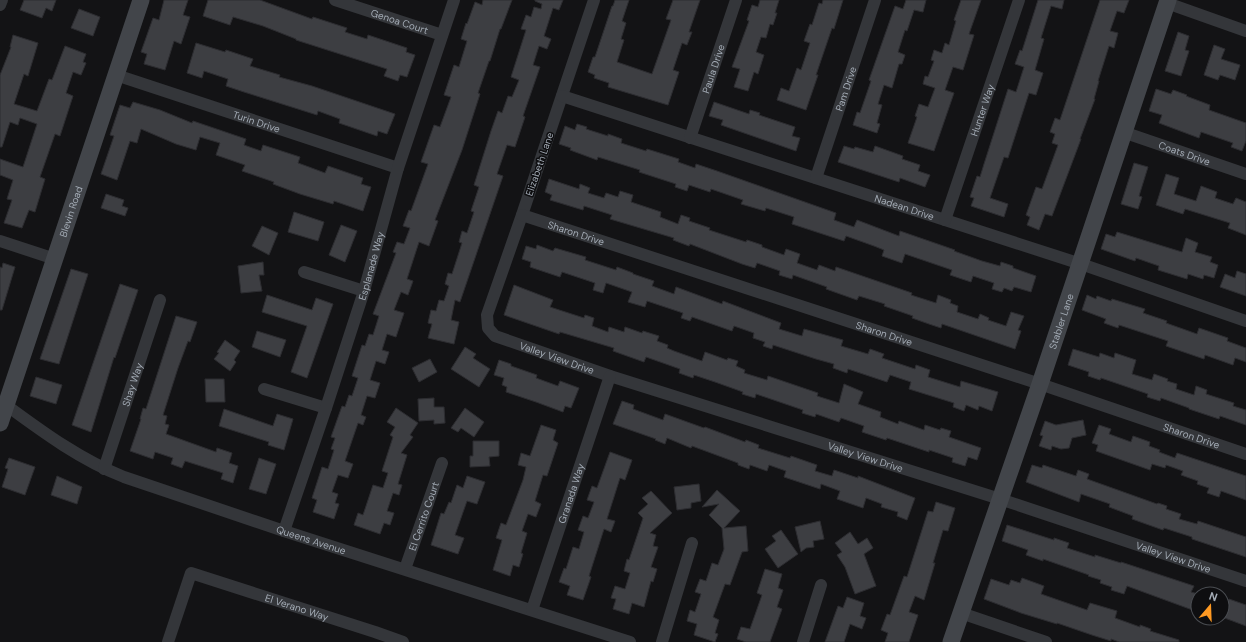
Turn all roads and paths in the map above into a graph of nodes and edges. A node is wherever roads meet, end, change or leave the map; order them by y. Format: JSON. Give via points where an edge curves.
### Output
{"nodes":[{"id":1,"x":2,"y":0,"type":"edge"},
{"id":2,"x":141,"y":0,"type":"edge"},
{"id":3,"x":335,"y":0,"type":"edge"},
{"id":4,"x":454,"y":0,"type":"edge"},
{"id":5,"x":594,"y":0,"type":"edge"},
{"id":6,"x":736,"y":0,"type":"edge"},
{"id":7,"x":875,"y":0,"type":"edge"},
{"id":8,"x":1019,"y":0,"type":"edge"},
{"id":9,"x":1167,"y":2,"type":"edge"},
{"id":10,"x":0,"y":5,"type":"edge"},
{"id":11,"x":1246,"y":31,"type":"edge"},
{"id":12,"x":442,"y":35,"type":"junction"},
{"id":13,"x":116,"y":75,"type":"junction"},
{"id":14,"x":562,"y":96,"type":"junction"},
{"id":15,"x":1124,"y":132,"type":"junction"},
{"id":16,"x":690,"y":138,"type":"junction"},
{"id":17,"x":398,"y":168,"type":"junction"},
{"id":18,"x":1246,"y":174,"type":"edge"},
{"id":19,"x":816,"y":178,"type":"junction"},
{"id":20,"x":522,"y":215,"type":"junction"},
{"id":21,"x":945,"y":220,"type":"junction"},
{"id":22,"x":0,"y":241,"type":"edge"},
{"id":23,"x":55,"y":259,"type":"junction"},
{"id":24,"x":1081,"y":264,"type":"junction"},
{"id":25,"x":304,"y":272,"type":"dead end"},
{"id":26,"x":364,"y":291,"type":"junction"},
{"id":27,"x":160,"y":300,"type":"dead end"},
{"id":28,"x":1246,"y":321,"type":"edge"},
{"id":29,"x":488,"y":328,"type":"joint"},
{"id":30,"x":610,"y":376,"type":"junction"},
{"id":31,"x":1040,"y":384,"type":"junction"},
{"id":32,"x":264,"y":389,"type":"dead end"},
{"id":33,"x":6,"y":405,"type":"junction"},
{"id":34,"x":326,"y":408,"type":"junction"},
{"id":35,"x":0,"y":423,"type":"edge"},
{"id":36,"x":1246,"y":454,"type":"edge"},
{"id":37,"x":442,"y":463,"type":"dead end"},
{"id":38,"x":104,"y":469,"type":"junction"},
{"id":39,"x":1000,"y":499,"type":"junction"},
{"id":40,"x":284,"y":531,"type":"junction"},
{"id":41,"x":692,"y":543,"type":"dead end"},
{"id":42,"x":405,"y":569,"type":"junction"},
{"id":43,"x":1246,"y":581,"type":"edge"},
{"id":44,"x":821,"y":584,"type":"dead end"},
{"id":45,"x":532,"y":610,"type":"junction"},
{"id":46,"x":961,"y":613,"type":"junction"},
{"id":47,"x":374,"y":637,"type":"edge"},
{"id":48,"x":168,"y":642,"type":"edge"},
{"id":49,"x":403,"y":642,"type":"edge"},
{"id":50,"x":630,"y":642,"type":"edge"},
{"id":51,"x":662,"y":642,"type":"edge"},
{"id":52,"x":803,"y":642,"type":"edge"},
{"id":53,"x":951,"y":642,"type":"edge"},
{"id":54,"x":1046,"y":642,"type":"edge"}],
"edges":[{"from":1,"to":10,"type":"street"},
{"from":2,"to":13,"type":"street","name":"Blevin Road"},
{"from":3,"to":12,"type":"street","name":"Genoa Court"},
{"from":4,"to":12,"type":"street","name":"Esplanade Way"},
{"from":5,"to":14,"type":"street","name":"Elizabeth Lane"},
{"from":6,"to":16,"type":"street","name":"Paula Drive"},
{"from":7,"to":19,"type":"street","name":"Pam Drive"},
{"from":8,"to":21,"type":"street","name":"Hunter Way"},
{"from":9,"to":11,"type":"street"},
{"from":9,"to":15,"type":"street","name":"Stabler Lane"},
{"from":12,"to":17,"type":"street","name":"Esplanade Way"},
{"from":13,"to":17,"type":"street","name":"Turin Drive"},
{"from":13,"to":23,"type":"street","name":"Blevin Road"},
{"from":14,"to":16,"type":"street","name":"Nadean Drive"},
{"from":14,"to":20,"type":"street","name":"Elizabeth Lane"},
{"from":15,"to":18,"type":"street","name":"Coats Drive"},
{"from":15,"to":24,"type":"street","name":"Stabler Lane"},
{"from":16,"to":19,"type":"street","name":"Nadean Drive"},
{"from":17,"to":26,"type":"street","name":"Esplanade Way"},
{"from":19,"to":21,"type":"street","name":"Nadean Drive"},
{"from":20,"to":29,"type":"street","name":"Elizabeth Lane","via":[[487,315]]},
{"from":20,"to":31,"type":"street","name":"Sharon Drive"},
{"from":21,"to":24,"type":"street","name":"Nadean Drive"},
{"from":22,"to":23,"type":"street"},
{"from":23,"to":33,"type":"street","name":"Blevin Road"},
{"from":24,"to":28,"type":"street","name":"Nadean Drive"},
{"from":24,"to":31,"type":"street","name":"Stabler Lane"},
{"from":25,"to":26,"type":"street"},
{"from":26,"to":34,"type":"street","name":"Esplanade Way"},
{"from":27,"to":38,"type":"street","name":"Shay Way"},
{"from":29,"to":30,"type":"street","name":"Valley View Drive","via":[[495,336]]},
{"from":30,"to":39,"type":"street","name":"Valley View Drive"},
{"from":30,"to":45,"type":"street","name":"Granada Way"},
{"from":31,"to":36,"type":"street","name":"Sharon Drive"},
{"from":31,"to":39,"type":"street","name":"Stabler Lane"},
{"from":32,"to":34,"type":"street"},
{"from":33,"to":35,"type":"street","name":"Blevin Road"},
{"from":33,"to":38,"type":"street","name":"Queens Avenue","via":[[60,444]]},
{"from":34,"to":40,"type":"street","name":"Esplanade Way"},
{"from":37,"to":42,"type":"street","name":"El Cerrito Court"},
{"from":38,"to":40,"type":"street","name":"Queens Avenue"},
{"from":39,"to":43,"type":"street","name":"Valley View Drive"},
{"from":39,"to":46,"type":"street","name":"Stabler Lane"},
{"from":40,"to":42,"type":"street","name":"Queens Avenue"},
{"from":41,"to":51,"type":"street"},
{"from":42,"to":45,"type":"street","name":"Queens Avenue"},
{"from":44,"to":52,"type":"street"},
{"from":45,"to":50,"type":"street","name":"Queens Avenue"},
{"from":46,"to":53,"type":"street","name":"Stabler Lane"},
{"from":46,"to":54,"type":"street"},
{"from":47,"to":48,"type":"street","name":"El Verano Way","via":[[191,573]]},
{"from":47,"to":49,"type":"street","name":"El Verano Way"}]}
